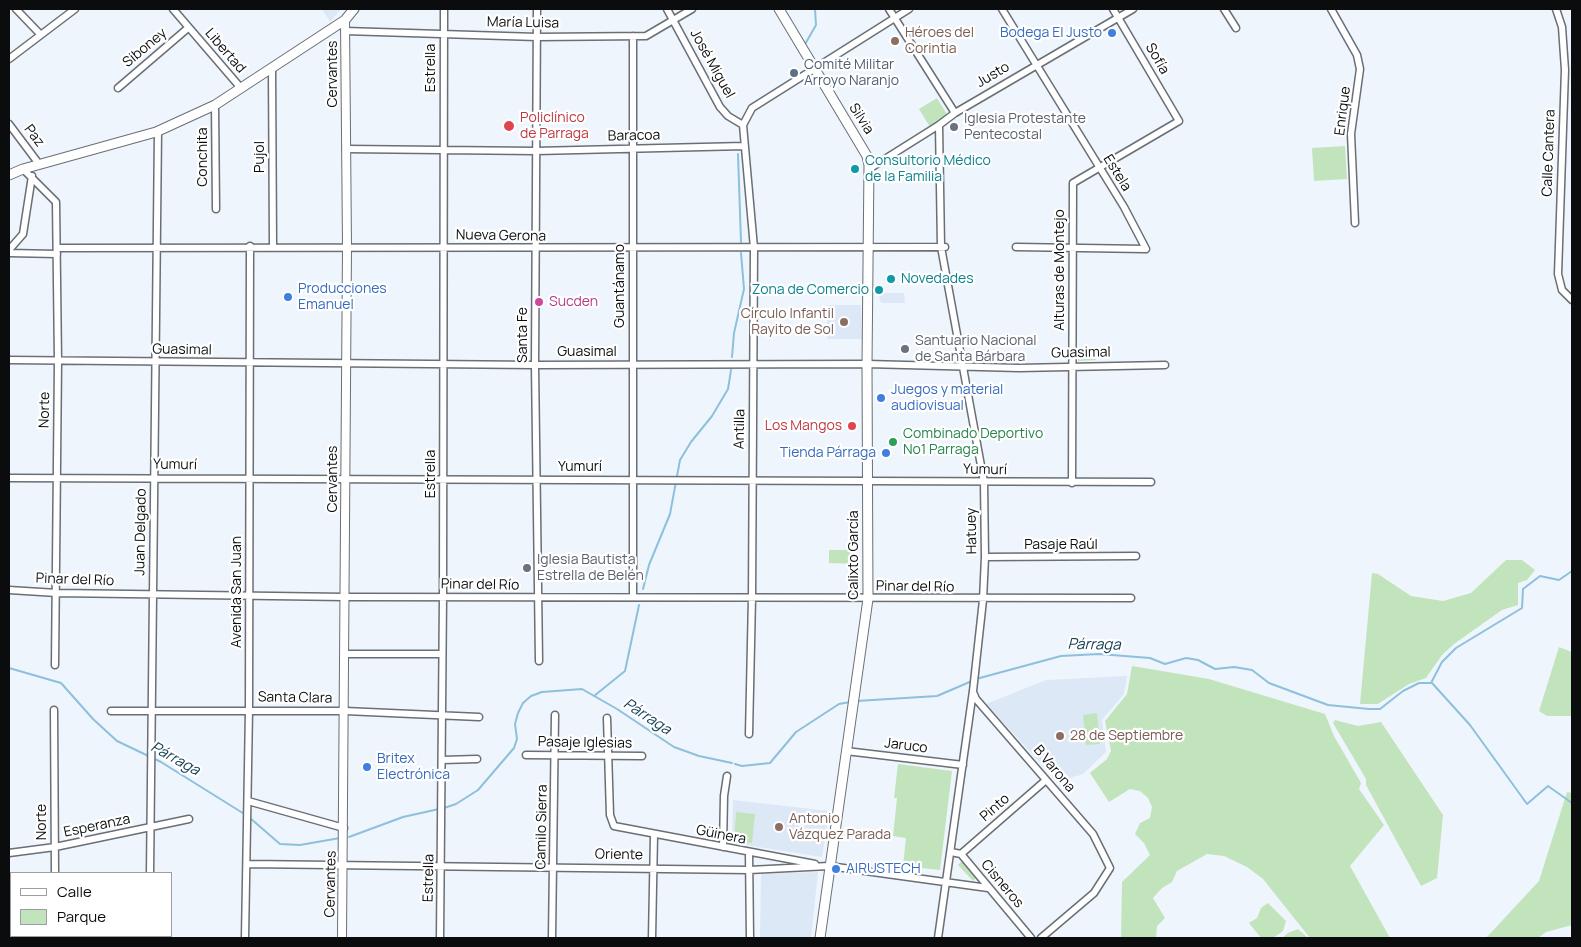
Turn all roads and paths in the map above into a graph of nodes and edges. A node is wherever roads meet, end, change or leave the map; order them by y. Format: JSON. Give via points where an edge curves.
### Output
{"nodes":[{"id":1,"x":16,"y":9,"type":"edge"},
{"id":2,"x":75,"y":9,"type":"edge"},
{"id":3,"x":173,"y":9,"type":"edge"},
{"id":4,"x":354,"y":9,"type":"edge"},
{"id":5,"x":444,"y":9,"type":"edge"},
{"id":6,"x":537,"y":9,"type":"edge"},
{"id":7,"x":667,"y":9,"type":"edge"},
{"id":8,"x":692,"y":9,"type":"edge"},
{"id":9,"x":779,"y":9,"type":"edge"},
{"id":10,"x":889,"y":9,"type":"edge"},
{"id":11,"x":909,"y":9,"type":"edge"},
{"id":12,"x":1002,"y":9,"type":"edge"},
{"id":13,"x":1113,"y":9,"type":"edge"},
{"id":14,"x":1133,"y":9,"type":"edge"},
{"id":15,"x":1224,"y":9,"type":"edge"},
{"id":16,"x":1331,"y":9,"type":"edge"},
{"id":17,"x":1556,"y":9,"type":"edge"},
{"id":18,"x":1118,"y":17,"type":"junction"},
{"id":19,"x":895,"y":18,"type":"junction"},
{"id":20,"x":345,"y":20,"type":"junction"},
{"id":21,"x":674,"y":20,"type":"junction"},
{"id":22,"x":188,"y":28,"type":"junction"},
{"id":23,"x":1236,"y":28,"type":"dead end"},
{"id":24,"x":346,"y":31,"type":"junction"},
{"id":25,"x":40,"y":34,"type":"junction"},
{"id":26,"x":443,"y":34,"type":"junction"},
{"id":27,"x":633,"y":36,"type":"junction"},
{"id":28,"x":537,"y":37,"type":"junction"},
{"id":29,"x":9,"y":59,"type":"edge"},
{"id":30,"x":1036,"y":65,"type":"junction"},
{"id":31,"x":272,"y":68,"type":"junction"},
{"id":32,"x":814,"y":69,"type":"junction"},
{"id":33,"x":240,"y":87,"type":"junction"},
{"id":34,"x":118,"y":88,"type":"dead end"},
{"id":35,"x":215,"y":105,"type":"junction"},
{"id":36,"x":955,"y":113,"type":"junction"},
{"id":37,"x":9,"y":124,"type":"edge"},
{"id":38,"x":743,"y":125,"type":"junction"},
{"id":39,"x":939,"y":125,"type":"junction"},
{"id":40,"x":158,"y":131,"type":"junction"},
{"id":41,"x":744,"y":146,"type":"junction"},
{"id":42,"x":346,"y":149,"type":"junction"},
{"id":43,"x":633,"y":149,"type":"junction"},
{"id":44,"x":443,"y":150,"type":"junction"},
{"id":45,"x":536,"y":151,"type":"junction"},
{"id":46,"x":39,"y":164,"type":"junction"},
{"id":47,"x":1100,"y":168,"type":"junction"},
{"id":48,"x":23,"y":169,"type":"junction"},
{"id":49,"x":869,"y":169,"type":"junction"},
{"id":50,"x":9,"y":175,"type":"edge"},
{"id":51,"x":32,"y":176,"type":"junction"},
{"id":52,"x":216,"y":209,"type":"dead end"},
{"id":53,"x":1355,"y":223,"type":"dead end"},
{"id":54,"x":250,"y":246,"type":"junction"},
{"id":55,"x":273,"y":246,"type":"junction"},
{"id":56,"x":157,"y":247,"type":"junction"},
{"id":57,"x":347,"y":247,"type":"junction"},
{"id":58,"x":943,"y":247,"type":"junction"},
{"id":59,"x":442,"y":248,"type":"junction"},
{"id":60,"x":633,"y":248,"type":"junction"},
{"id":61,"x":754,"y":248,"type":"junction"},
{"id":62,"x":867,"y":248,"type":"junction"},
{"id":63,"x":1016,"y":248,"type":"dead end"},
{"id":64,"x":1073,"y":248,"type":"junction"},
{"id":65,"x":536,"y":249,"type":"junction"},
{"id":66,"x":57,"y":251,"type":"junction"},
{"id":67,"x":9,"y":252,"type":"edge"},
{"id":68,"x":1570,"y":298,"type":"edge"},
{"id":69,"x":9,"y":360,"type":"edge"},
{"id":70,"x":58,"y":361,"type":"junction"},
{"id":71,"x":156,"y":362,"type":"junction"},
{"id":72,"x":250,"y":363,"type":"junction"},
{"id":73,"x":346,"y":364,"type":"junction"},
{"id":74,"x":442,"y":364,"type":"junction"},
{"id":75,"x":633,"y":364,"type":"junction"},
{"id":76,"x":753,"y":364,"type":"junction"},
{"id":77,"x":867,"y":364,"type":"junction"},
{"id":78,"x":535,"y":365,"type":"junction"},
{"id":79,"x":1165,"y":365,"type":"dead end"},
{"id":80,"x":963,"y":366,"type":"junction"},
{"id":81,"x":1073,"y":366,"type":"junction"},
{"id":82,"x":57,"y":476,"type":"junction"},
{"id":83,"x":9,"y":478,"type":"edge"},
{"id":84,"x":155,"y":478,"type":"junction"},
{"id":85,"x":345,"y":478,"type":"junction"},
{"id":86,"x":249,"y":479,"type":"junction"},
{"id":87,"x":443,"y":479,"type":"junction"},
{"id":88,"x":536,"y":480,"type":"junction"},
{"id":89,"x":633,"y":480,"type":"junction"},
{"id":90,"x":751,"y":481,"type":"junction"},
{"id":91,"x":868,"y":481,"type":"junction"},
{"id":92,"x":984,"y":482,"type":"junction"},
{"id":93,"x":1151,"y":482,"type":"dead end"},
{"id":94,"x":1072,"y":483,"type":"junction"},
{"id":95,"x":1136,"y":556,"type":"dead end"},
{"id":96,"x":985,"y":557,"type":"junction"},
{"id":97,"x":9,"y":590,"type":"edge"},
{"id":98,"x":57,"y":593,"type":"junction"},
{"id":99,"x":153,"y":595,"type":"junction"},
{"id":100,"x":249,"y":596,"type":"junction"},
{"id":101,"x":443,"y":596,"type":"junction"},
{"id":102,"x":633,"y":596,"type":"junction"},
{"id":103,"x":345,"y":597,"type":"junction"},
{"id":104,"x":536,"y":598,"type":"junction"},
{"id":105,"x":752,"y":598,"type":"junction"},
{"id":106,"x":1131,"y":598,"type":"dead end"},
{"id":107,"x":868,"y":599,"type":"junction"},
{"id":108,"x":983,"y":600,"type":"junction"},
{"id":109,"x":345,"y":654,"type":"junction"},
{"id":110,"x":442,"y":654,"type":"junction"},
{"id":111,"x":539,"y":660,"type":"dead end"},
{"id":112,"x":55,"y":665,"type":"dead end"},
{"id":113,"x":973,"y":691,"type":"junction"},
{"id":114,"x":54,"y":710,"type":"dead end"},
{"id":115,"x":249,"y":710,"type":"junction"},
{"id":116,"x":111,"y":711,"type":"dead end"},
{"id":117,"x":152,"y":711,"type":"junction"},
{"id":118,"x":344,"y":711,"type":"junction"},
{"id":119,"x":442,"y":714,"type":"junction"},
{"id":120,"x":555,"y":715,"type":"dead end"},
{"id":121,"x":479,"y":717,"type":"dead end"},
{"id":122,"x":607,"y":718,"type":"dead end"},
{"id":123,"x":749,"y":734,"type":"dead end"},
{"id":124,"x":846,"y":751,"type":"junction"},
{"id":125,"x":526,"y":755,"type":"dead end"},
{"id":126,"x":556,"y":756,"type":"junction"},
{"id":127,"x":609,"y":756,"type":"junction"},
{"id":128,"x":642,"y":756,"type":"dead end"},
{"id":129,"x":477,"y":759,"type":"dead end"},
{"id":130,"x":442,"y":760,"type":"junction"},
{"id":131,"x":963,"y":765,"type":"junction"},
{"id":132,"x":727,"y":776,"type":"dead end"},
{"id":133,"x":1046,"y":780,"type":"junction"},
{"id":134,"x":248,"y":801,"type":"junction"},
{"id":135,"x":189,"y":819,"type":"dead end"},
{"id":136,"x":151,"y":827,"type":"junction"},
{"id":137,"x":344,"y":831,"type":"junction"},
{"id":138,"x":654,"y":835,"type":"junction"},
{"id":139,"x":55,"y":847,"type":"junction"},
{"id":140,"x":723,"y":847,"type":"junction"},
{"id":141,"x":951,"y":852,"type":"junction"},
{"id":142,"x":9,"y":853,"type":"edge"},
{"id":143,"x":749,"y":853,"type":"junction"},
{"id":144,"x":961,"y":854,"type":"junction"},
{"id":145,"x":247,"y":864,"type":"junction"},
{"id":146,"x":344,"y":866,"type":"junction"},
{"id":147,"x":442,"y":866,"type":"junction"},
{"id":148,"x":554,"y":866,"type":"junction"},
{"id":149,"x":829,"y":866,"type":"junction"},
{"id":150,"x":653,"y":868,"type":"junction"},
{"id":151,"x":749,"y":870,"type":"junction"},
{"id":152,"x":55,"y":872,"type":"edge"},
{"id":153,"x":150,"y":872,"type":"edge"},
{"id":154,"x":946,"y":882,"type":"junction"},
{"id":155,"x":988,"y":888,"type":"junction"},
{"id":156,"x":246,"y":938,"type":"edge"},
{"id":157,"x":342,"y":938,"type":"edge"},
{"id":158,"x":440,"y":938,"type":"edge"},
{"id":159,"x":552,"y":938,"type":"edge"},
{"id":160,"x":652,"y":938,"type":"edge"},
{"id":161,"x":750,"y":938,"type":"edge"},
{"id":162,"x":820,"y":938,"type":"edge"},
{"id":163,"x":938,"y":938,"type":"edge"},
{"id":164,"x":1031,"y":938,"type":"edge"},
{"id":165,"x":1042,"y":938,"type":"edge"}],
"edges":[{"from":1,"to":25,"type":"street"},
{"from":2,"to":25,"type":"street"},
{"from":3,"to":22,"type":"street","name":"Libertad"},
{"from":4,"to":20,"type":"main road"},
{"from":5,"to":26,"type":"street","name":"Estrella"},
{"from":6,"to":28,"type":"street","name":"Santa Fe"},
{"from":7,"to":21,"type":"street","name":"José Miguel"},
{"from":8,"to":21,"type":"street","name":"María Luisa"},
{"from":9,"to":32,"type":"main road","name":"Silvia"},
{"from":10,"to":19,"type":"street"},
{"from":11,"to":19,"type":"street"},
{"from":12,"to":30,"type":"street","name":"Estela"},
{"from":13,"to":18,"type":"street","name":"Sofía"},
{"from":14,"to":18,"type":"street","name":"Justo"},
{"from":15,"to":23,"type":"street"},
{"from":16,"to":53,"type":"street","name":"Enrique","via":[[1357,55],[1360,69],[1351,134]]},
{"from":17,"to":68,"type":"street","name":"Calle Cantera","via":[[1562,27],[1565,70],[1558,274],[1562,290]]},
{"from":18,"to":30,"type":"street","name":"Justo"},
{"from":18,"to":47,"type":"street","name":"Sofía","via":[[1179,121]]},
{"from":19,"to":32,"type":"street"},
{"from":19,"to":36,"type":"street"},
{"from":20,"to":24,"type":"street","name":"Cervantes"},
{"from":20,"to":31,"type":"main road"},
{"from":21,"to":27,"type":"street","name":"María Luisa","via":[[651,35]]},
{"from":21,"to":38,"type":"street","name":"José Miguel","via":[[720,107]]},
{"from":22,"to":33,"type":"street","name":"Libertad"},
{"from":22,"to":34,"type":"street","name":"Siboney"},
{"from":24,"to":26,"type":"street","name":"María Luisa"},
{"from":24,"to":42,"type":"street","name":"Cervantes"},
{"from":25,"to":29,"type":"street"},
{"from":26,"to":28,"type":"street","name":"María Luisa"},
{"from":26,"to":44,"type":"street","name":"Estrella"},
{"from":27,"to":28,"type":"street","name":"María Luisa"},
{"from":27,"to":43,"type":"street","name":"Guantánamo"},
{"from":28,"to":45,"type":"street","name":"Santa Fe"},
{"from":30,"to":36,"type":"street","name":"Justo"},
{"from":30,"to":47,"type":"street","name":"Estela"},
{"from":31,"to":33,"type":"main road"},
{"from":31,"to":55,"type":"street","name":"Pujol"},
{"from":32,"to":38,"type":"street","via":[[752,108]]},
{"from":32,"to":49,"type":"main road","name":"Silvia","via":[[868,156]]},
{"from":33,"to":35,"type":"main road"},
{"from":35,"to":40,"type":"main road"},
{"from":35,"to":52,"type":"street","name":"Conchita"},
{"from":36,"to":39,"type":"street","name":"Justo"},
{"from":37,"to":46,"type":"street","name":"Paz"},
{"from":38,"to":41,"type":"street","name":"Antilla"},
{"from":39,"to":49,"type":"street","name":"Justo"},
{"from":39,"to":58,"type":"street","name":"Hatuey"},
{"from":40,"to":46,"type":"main road"},
{"from":40,"to":56,"type":"street","name":"Juan Delgado"},
{"from":41,"to":43,"type":"street","name":"Baracoa"},
{"from":41,"to":61,"type":"street","name":"Antilla"},
{"from":42,"to":44,"type":"street","name":"Baracoa"},
{"from":42,"to":57,"type":"street","name":"Cervantes"},
{"from":43,"to":45,"type":"street","name":"Baracoa"},
{"from":43,"to":60,"type":"street","name":"Guantánamo"},
{"from":44,"to":45,"type":"street","name":"Baracoa"},
{"from":44,"to":59,"type":"street","name":"Estrella"},
{"from":45,"to":65,"type":"street","name":"Santa Fe"},
{"from":46,"to":48,"type":"main road"},
{"from":47,"to":64,"type":"street","name":"Alturas de Montejo","via":[[1073,183]]},
{"from":47,"to":64,"type":"street","name":"Estela","via":[[1146,249]]},
{"from":48,"to":50,"type":"main road"},
{"from":48,"to":51,"type":"street","name":"Norte"},
{"from":49,"to":62,"type":"main road","name":"Calixto García"},
{"from":51,"to":66,"type":"street","name":"Norte","via":[[56,202]]},
{"from":51,"to":67,"type":"street","via":[[23,234]]},
{"from":54,"to":55,"type":"street","name":"Nueva Gerona"},
{"from":54,"to":56,"type":"street","name":"Nueva Gerona"},
{"from":54,"to":72,"type":"street","name":"Avenida San Juan"},
{"from":55,"to":57,"type":"street","name":"Nueva Gerona"},
{"from":56,"to":66,"type":"street","name":"Nueva Gerona"},
{"from":56,"to":71,"type":"street","name":"Juan Delgado"},
{"from":57,"to":59,"type":"street","name":"Nueva Gerona"},
{"from":57,"to":73,"type":"street","name":"Cervantes"},
{"from":58,"to":62,"type":"street","name":"Nueva Gerona"},
{"from":58,"to":80,"type":"street","name":"Hatuey"},
{"from":59,"to":65,"type":"street","name":"Nueva Gerona"},
{"from":59,"to":74,"type":"street","name":"Estrella"},
{"from":60,"to":61,"type":"street","name":"Nueva Gerona"},
{"from":60,"to":65,"type":"street","name":"Nueva Gerona"},
{"from":60,"to":75,"type":"street","name":"Guantánamo"},
{"from":61,"to":62,"type":"street","name":"Nueva Gerona"},
{"from":61,"to":76,"type":"street","name":"Antilla"},
{"from":62,"to":77,"type":"main road","name":"Calixto García"},
{"from":63,"to":64,"type":"street"},
{"from":64,"to":81,"type":"street","name":"Alturas de Montejo"},
{"from":65,"to":78,"type":"street","name":"Santa Fe"},
{"from":66,"to":67,"type":"street","name":"Nueva Gerona"},
{"from":66,"to":70,"type":"street","name":"Norte"},
{"from":69,"to":70,"type":"street","name":"Guasimal"},
{"from":70,"to":71,"type":"street","name":"Guasimal"},
{"from":70,"to":82,"type":"street","name":"Norte"},
{"from":71,"to":72,"type":"street","name":"Guasimal"},
{"from":71,"to":84,"type":"street","name":"Juan Delgado"},
{"from":72,"to":73,"type":"street","name":"Guasimal"},
{"from":72,"to":86,"type":"street","name":"Avenida San Juan"},
{"from":73,"to":74,"type":"street","name":"Guasimal"},
{"from":73,"to":85,"type":"street","name":"Cervantes"},
{"from":74,"to":78,"type":"street","name":"Guasimal"},
{"from":74,"to":87,"type":"street","name":"Estrella"},
{"from":75,"to":76,"type":"street","name":"Guasimal"},
{"from":75,"to":78,"type":"street","name":"Guasimal"},
{"from":75,"to":89,"type":"street","name":"Guantánamo"},
{"from":76,"to":77,"type":"street","name":"Guasimal"},
{"from":76,"to":90,"type":"street","name":"Antilla"},
{"from":77,"to":80,"type":"street","name":"Guasimal"},
{"from":77,"to":91,"type":"main road","name":"Calixto García"},
{"from":78,"to":88,"type":"street","name":"Santa Fe"},
{"from":79,"to":81,"type":"street","name":"Guasimal"},
{"from":80,"to":81,"type":"street","name":"Guasimal"},
{"from":80,"to":92,"type":"street","name":"Hatuey"},
{"from":81,"to":94,"type":"street","name":"Alturas de Montejo"},
{"from":82,"to":83,"type":"street","name":"Yumurí"},
{"from":82,"to":84,"type":"street","name":"Yumurí"},
{"from":82,"to":98,"type":"street","name":"Norte"},
{"from":84,"to":86,"type":"street","name":"Yumurí"},
{"from":84,"to":99,"type":"street","name":"Juan Delgado"},
{"from":85,"to":86,"type":"street","name":"Yumurí"},
{"from":85,"to":87,"type":"street","name":"Yumurí"},
{"from":85,"to":103,"type":"street","name":"Cervantes"},
{"from":86,"to":100,"type":"street","name":"Avenida San Juan"},
{"from":87,"to":88,"type":"street","name":"Yumurí"},
{"from":87,"to":101,"type":"street","name":"Estrella"},
{"from":88,"to":89,"type":"street","name":"Yumurí"},
{"from":88,"to":104,"type":"street","name":"Santa Fe"},
{"from":89,"to":90,"type":"street","name":"Yumurí"},
{"from":89,"to":102,"type":"street","name":"Guantánamo"},
{"from":90,"to":91,"type":"street","name":"Yumurí"},
{"from":90,"to":105,"type":"street","name":"Antilla"},
{"from":91,"to":92,"type":"street","name":"Yumurí"},
{"from":91,"to":107,"type":"main road","name":"Calixto García"},
{"from":92,"to":94,"type":"street","name":"Yumurí"},
{"from":92,"to":96,"type":"street","name":"Hatuey"},
{"from":93,"to":94,"type":"street","name":"Yumurí"},
{"from":95,"to":96,"type":"street","name":"Pasaje Raúl"},
{"from":96,"to":108,"type":"street","name":"Hatuey"},
{"from":97,"to":98,"type":"street","name":"Pinar del Río"},
{"from":98,"to":99,"type":"street","name":"Pinar del Río"},
{"from":98,"to":112,"type":"street","name":"Norte"},
{"from":99,"to":100,"type":"street","name":"Pinar del Río"},
{"from":99,"to":117,"type":"street","name":"Juan Delgado"},
{"from":100,"to":103,"type":"street","name":"Pinar del Río"},
{"from":100,"to":115,"type":"street","name":"Avenida San Juan"},
{"from":101,"to":103,"type":"street","name":"Pinar del Río"},
{"from":101,"to":104,"type":"street","name":"Pinar del Río"},
{"from":101,"to":110,"type":"street","name":"Estrella"},
{"from":102,"to":104,"type":"street","name":"Pinar del Río"},
{"from":102,"to":105,"type":"street","name":"Pinar del Río"},
{"from":103,"to":109,"type":"street","name":"Cervantes"},
{"from":104,"to":111,"type":"street","name":"Santa Fe"},
{"from":105,"to":107,"type":"street","name":"Pinar del Río"},
{"from":105,"to":123,"type":"street","name":"Antilla"},
{"from":106,"to":108,"type":"street","name":"Pinar del Río"},
{"from":107,"to":108,"type":"street","name":"Pinar del Río"},
{"from":107,"to":124,"type":"main road","name":"Calixto García"},
{"from":108,"to":113,"type":"street","name":"Hatuey"},
{"from":109,"to":110,"type":"street"},
{"from":109,"to":118,"type":"street","name":"Cervantes"},
{"from":110,"to":119,"type":"street","name":"Estrella"},
{"from":113,"to":131,"type":"street","name":"Hatuey"},
{"from":113,"to":133,"type":"street","name":"B Varona","via":[[976,699]]},
{"from":114,"to":139,"type":"street","name":"Norte"},
{"from":115,"to":117,"type":"street","name":"Santa Clara"},
{"from":115,"to":118,"type":"street","name":"Santa Clara"},
{"from":115,"to":134,"type":"street","name":"Avenida San Juan"},
{"from":116,"to":117,"type":"street","name":"Santa Clara"},
{"from":117,"to":136,"type":"street","name":"Juan Delgado"},
{"from":118,"to":119,"type":"street","name":"Santa Clara"},
{"from":118,"to":137,"type":"street","name":"Cervantes"},
{"from":119,"to":121,"type":"street","name":"Santa Clara"},
{"from":119,"to":130,"type":"street","name":"Estrella"},
{"from":120,"to":126,"type":"street","name":"Camilo Sierra"},
{"from":122,"to":127,"type":"street"},
{"from":124,"to":131,"type":"street","name":"Jaruco"},
{"from":124,"to":149,"type":"main road","name":"Calixto García"},
{"from":125,"to":126,"type":"street","name":"Pasaje Iglesias"},
{"from":126,"to":127,"type":"street","name":"Pasaje Iglesias"},
{"from":126,"to":148,"type":"street","name":"Camilo Sierra"},
{"from":127,"to":128,"type":"street","name":"Pasaje Iglesias"},
{"from":127,"to":138,"type":"street","name":"Güinera","via":[[611,822],[619,828]]},
{"from":129,"to":130,"type":"street"},
{"from":130,"to":147,"type":"street","name":"Estrella"},
{"from":131,"to":141,"type":"street","name":"Hatuey"},
{"from":132,"to":140,"type":"street"},
{"from":133,"to":144,"type":"street","name":"Pinto"},
{"from":133,"to":165,"type":"street","name":"B Varona","via":[[1093,834],[1110,868],[1094,893]]},
{"from":134,"to":137,"type":"street"},
{"from":134,"to":145,"type":"street","name":"Avenida San Juan"},
{"from":135,"to":136,"type":"street","name":"Esperanza"},
{"from":136,"to":139,"type":"street","name":"Esperanza"},
{"from":136,"to":153,"type":"street","name":"Juan Delgado"},
{"from":137,"to":146,"type":"street","name":"Cervantes"},
{"from":138,"to":140,"type":"street","name":"Güinera"},
{"from":138,"to":150,"type":"street"},
{"from":139,"to":142,"type":"street","name":"Esperanza"},
{"from":139,"to":152,"type":"street","name":"Norte"},
{"from":140,"to":143,"type":"street","name":"Güinera"},
{"from":141,"to":144,"type":"street"},
{"from":141,"to":154,"type":"street","name":"Hatuey"},
{"from":143,"to":149,"type":"street","name":"Güinera"},
{"from":143,"to":151,"type":"street"},
{"from":144,"to":155,"type":"street","name":"Cisneros"},
{"from":145,"to":146,"type":"street","name":"Oriente"},
{"from":145,"to":156,"type":"street","name":"Avenida San Juan"},
{"from":146,"to":147,"type":"street","name":"Oriente"},
{"from":146,"to":157,"type":"street","name":"Cervantes"},
{"from":147,"to":148,"type":"street","name":"Oriente"},
{"from":147,"to":158,"type":"street","name":"Estrella"},
{"from":148,"to":150,"type":"street","name":"Oriente"},
{"from":148,"to":159,"type":"street","name":"Camilo Sierra"},
{"from":149,"to":151,"type":"street","name":"Oriente"},
{"from":149,"to":154,"type":"street","name":"Oriente"},
{"from":149,"to":162,"type":"main road","name":"Calixto García"},
{"from":150,"to":151,"type":"street","name":"Oriente"},
{"from":150,"to":160,"type":"street"},
{"from":151,"to":161,"type":"street"},
{"from":154,"to":155,"type":"street","name":"Oriente"},
{"from":154,"to":163,"type":"street","name":"Hatuey"},
{"from":155,"to":164,"type":"street","name":"Cisneros"}]}
